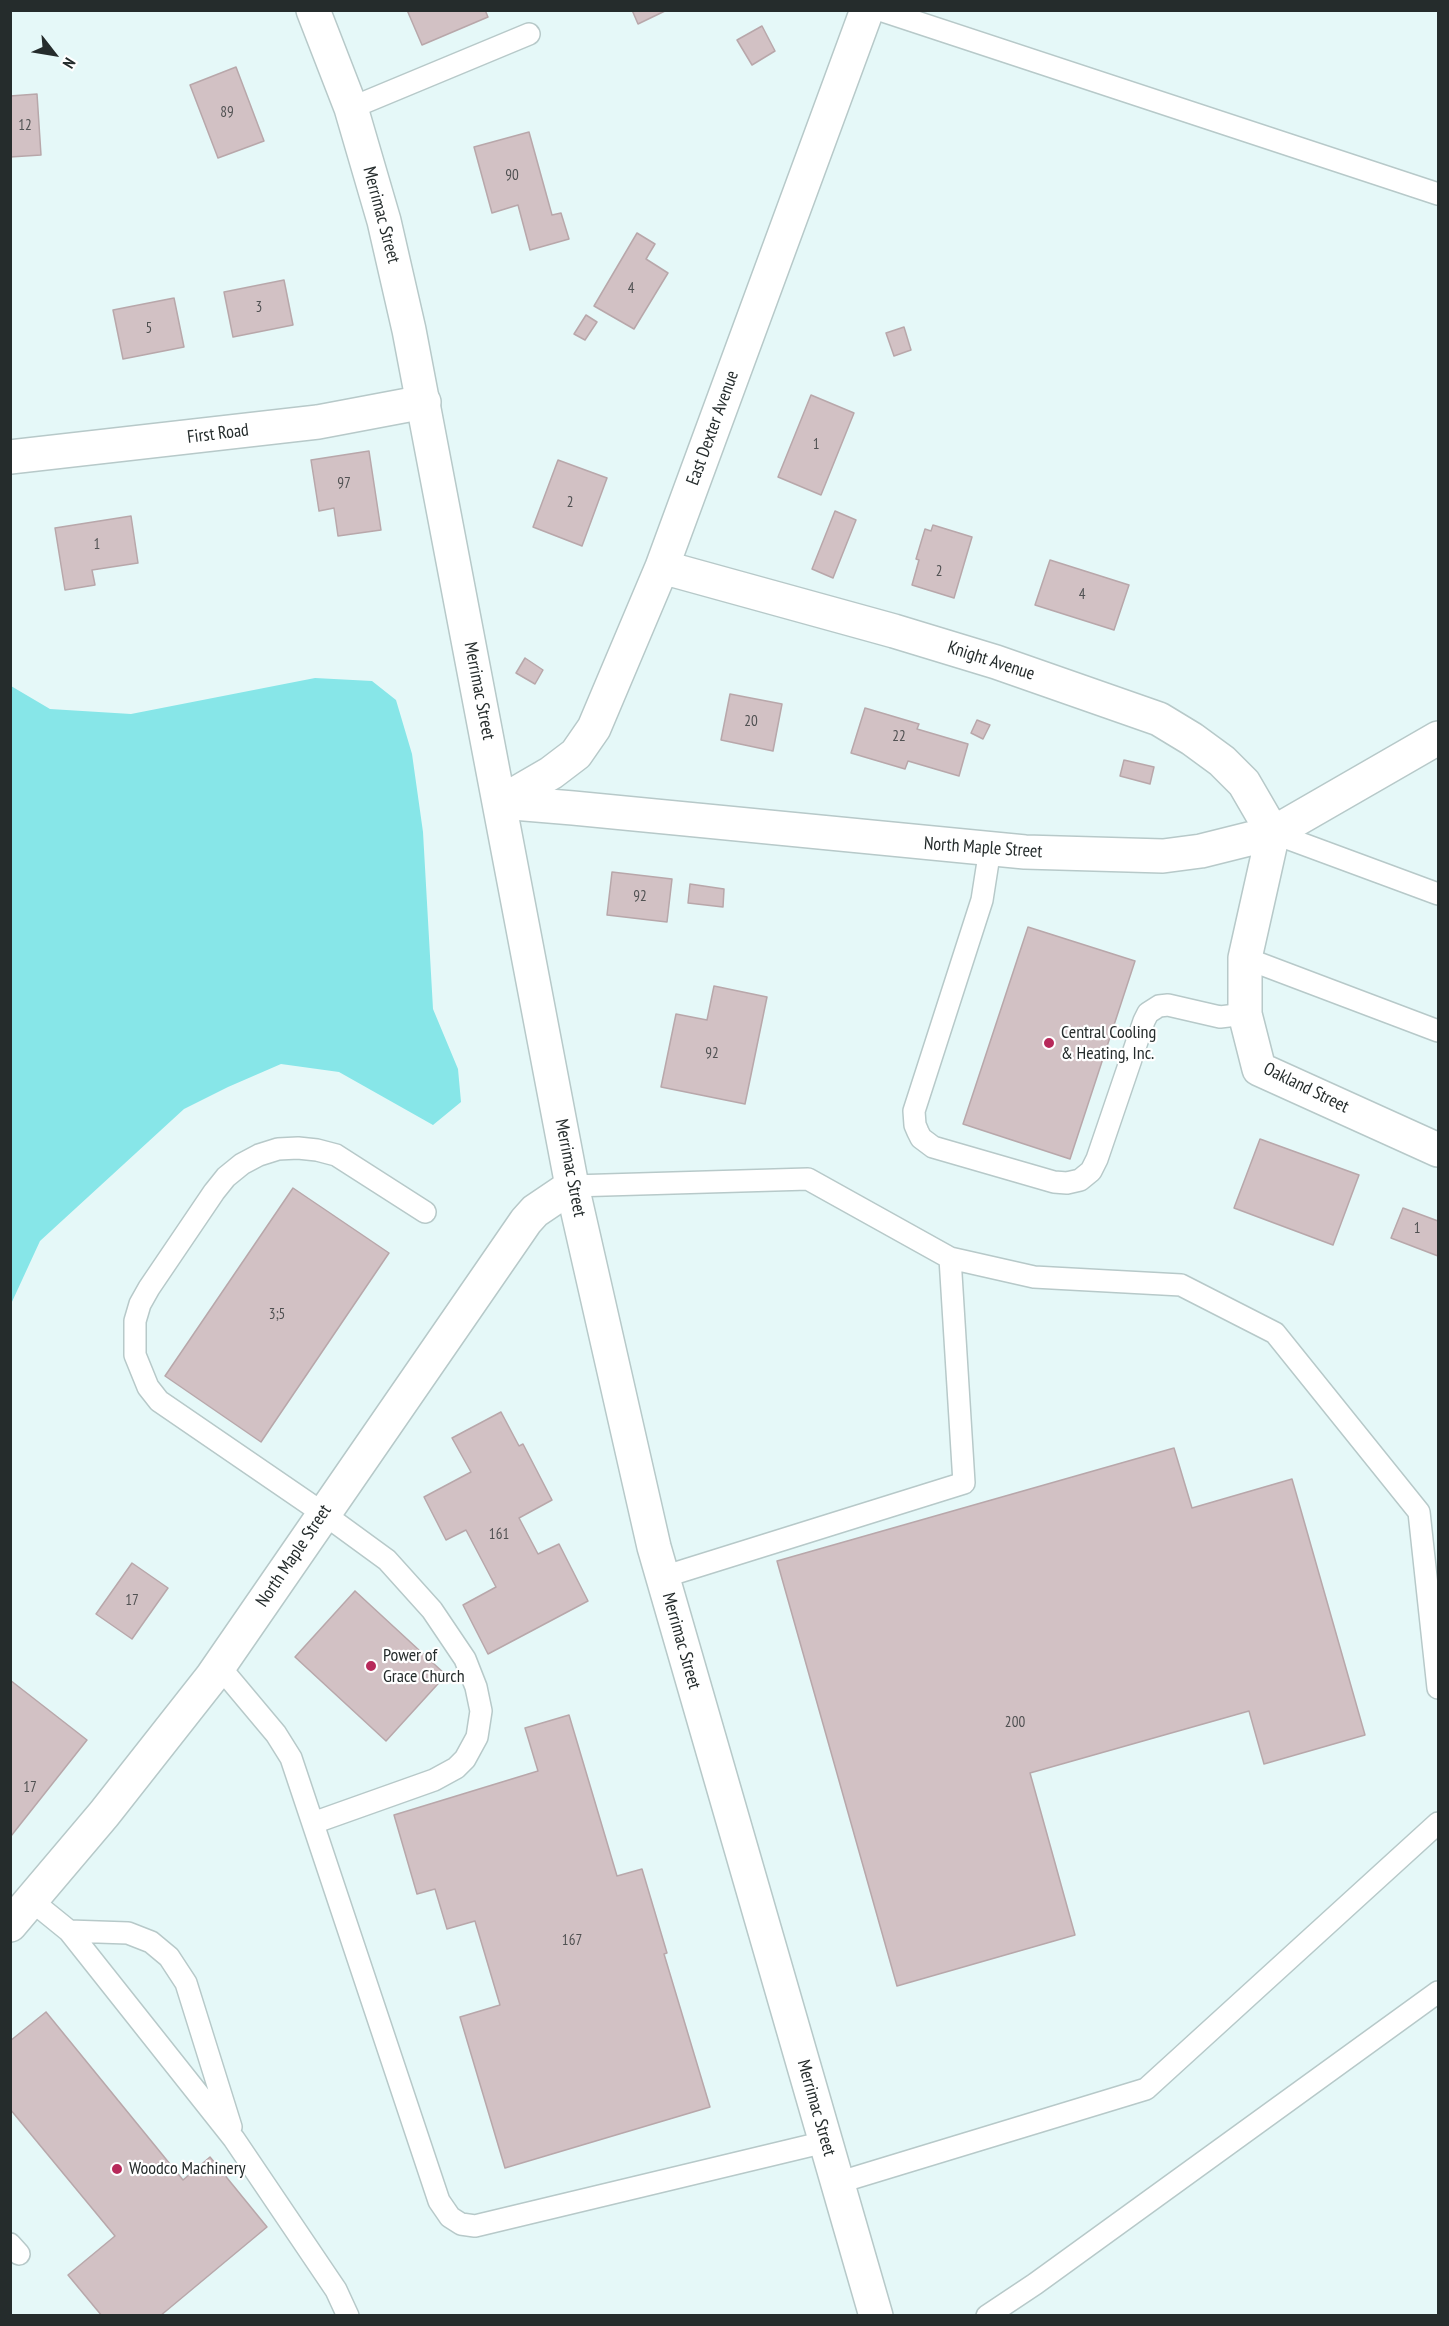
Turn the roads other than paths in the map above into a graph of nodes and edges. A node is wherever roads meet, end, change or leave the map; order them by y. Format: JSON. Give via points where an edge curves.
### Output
{"nodes":[{"id":1,"x":313,"y":10,"type":"edge"},
{"id":2,"x":867,"y":10,"type":"edge"},
{"id":3,"x":880,"y":10,"type":"edge"},
{"id":4,"x":529,"y":34,"type":"dead end"},
{"id":5,"x":351,"y":108,"type":"junction"},
{"id":6,"x":1438,"y":194,"type":"edge"},
{"id":7,"x":424,"y":402,"type":"junction"},
{"id":8,"x":10,"y":457,"type":"edge"},
{"id":9,"x":662,"y":567,"type":"junction"},
{"id":10,"x":1438,"y":738,"type":"edge"},
{"id":11,"x":501,"y":802,"type":"junction"},
{"id":12,"x":1273,"y":833,"type":"junction"},
{"id":13,"x":990,"y":849,"type":"junction"},
{"id":14,"x":1438,"y":894,"type":"edge"},
{"id":15,"x":1245,"y":958,"type":"junction"},
{"id":16,"x":1245,"y":1014,"type":"junction"},
{"id":17,"x":1438,"y":1030,"type":"edge"},
{"id":18,"x":1438,"y":1149,"type":"edge"},
{"id":19,"x":572,"y":1186,"type":"junction"},
{"id":20,"x":425,"y":1212,"type":"dead end"},
{"id":21,"x":950,"y":1258,"type":"junction"},
{"id":22,"x":324,"y":1514,"type":"junction"},
{"id":23,"x":663,"y":1577,"type":"junction"},
{"id":24,"x":219,"y":1666,"type":"junction"},
{"id":25,"x":1438,"y":1688,"type":"edge"},
{"id":26,"x":313,"y":1823,"type":"junction"},
{"id":27,"x":1438,"y":1823,"type":"edge"},
{"id":28,"x":18,"y":1912,"type":"edge"},
{"id":29,"x":69,"y":1931,"type":"junction"},
{"id":30,"x":1438,"y":1992,"type":"edge"},
{"id":31,"x":234,"y":2139,"type":"junction"},
{"id":32,"x":825,"y":2142,"type":"junction"},
{"id":33,"x":837,"y":2183,"type":"junction"},
{"id":34,"x":348,"y":2316,"type":"edge"},
{"id":35,"x":876,"y":2316,"type":"edge"},
{"id":36,"x":987,"y":2316,"type":"edge"}],
"edges":[{"from":1,"to":5,"type":"street","name":"Merrimac Street"},
{"from":2,"to":9,"type":"street","name":"East Dexter Avenue"},
{"from":3,"to":6,"type":"lane"},
{"from":4,"to":5,"type":"lane"},
{"from":5,"to":7,"type":"street","name":"Merrimac Street","via":[[384,221]]},
{"from":7,"to":8,"type":"street","name":"First Road","via":[[318,422]]},
{"from":7,"to":11,"type":"street","name":"Merrimac Street"},
{"from":9,"to":11,"type":"street","name":"East Dexter Avenue","via":[[586,743],[551,773]]},
{"from":9,"to":12,"type":"street","name":"Knight Avenue","via":[[962,652],[1160,719],[1222,761],[1244,783]]},
{"from":10,"to":12,"type":"street","name":"North Maple Street"},
{"from":11,"to":13,"type":"street","name":"North Maple Street"},
{"from":11,"to":19,"type":"street","name":"Merrimac Street"},
{"from":12,"to":13,"type":"street","name":"North Maple Street","via":[[1221,847],[1163,856]]},
{"from":12,"to":14,"type":"lane"},
{"from":12,"to":15,"type":"street","name":"Oakland Street"},
{"from":13,"to":16,"type":"lane","via":[[982,900],[914,1111],[921,1138],[933,1147],[1054,1182],[1080,1180],[1097,1159],[1148,1013],[1168,1005],[1220,1017]]},
{"from":15,"to":16,"type":"street","name":"Oakland Street"},
{"from":15,"to":17,"type":"lane"},
{"from":16,"to":18,"type":"street","name":"Oakland Street","via":[[1259,1069]]},
{"from":19,"to":21,"type":"lane","via":[[808,1179]]},
{"from":19,"to":22,"type":"street","name":"North Maple Street","via":[[526,1221]]},
{"from":19,"to":23,"type":"street","name":"Merrimac Street"},
{"from":20,"to":22,"type":"lane","via":[[336,1155],[298,1148],[259,1155],[226,1177],[214,1192],[140,1304],[135,1320],[135,1355],[148,1387],[159,1401]]},
{"from":21,"to":23,"type":"lane","via":[[964,1483]]},
{"from":21,"to":25,"type":"lane","via":[[1034,1277],[1181,1285],[1275,1333],[1419,1512]]},
{"from":22,"to":24,"type":"street","name":"North Maple Street"},
{"from":22,"to":26,"type":"lane","via":[[387,1560],[432,1610],[465,1659],[481,1711],[472,1748],[445,1775]]},
{"from":23,"to":32,"type":"street","name":"Merrimac Street"},
{"from":24,"to":26,"type":"lane","via":[[287,1750]]},
{"from":24,"to":28,"type":"street","name":"North Maple Street","via":[[104,1814]]},
{"from":26,"to":32,"type":"lane","via":[[439,2201],[455,2221],[475,2226]]},
{"from":27,"to":33,"type":"lane","via":[[1146,2090]]},
{"from":28,"to":29,"type":"lane"},
{"from":29,"to":31,"type":"lane"},
{"from":29,"to":31,"type":"lane","via":[[116,1931],[140,1936],[172,1960],[186,1983]]},
{"from":30,"to":36,"type":"lane"},
{"from":31,"to":34,"type":"lane","via":[[336,2290]]},
{"from":32,"to":33,"type":"street","name":"Merrimac Street"},
{"from":33,"to":35,"type":"street","name":"Merrimac Street"}]}
